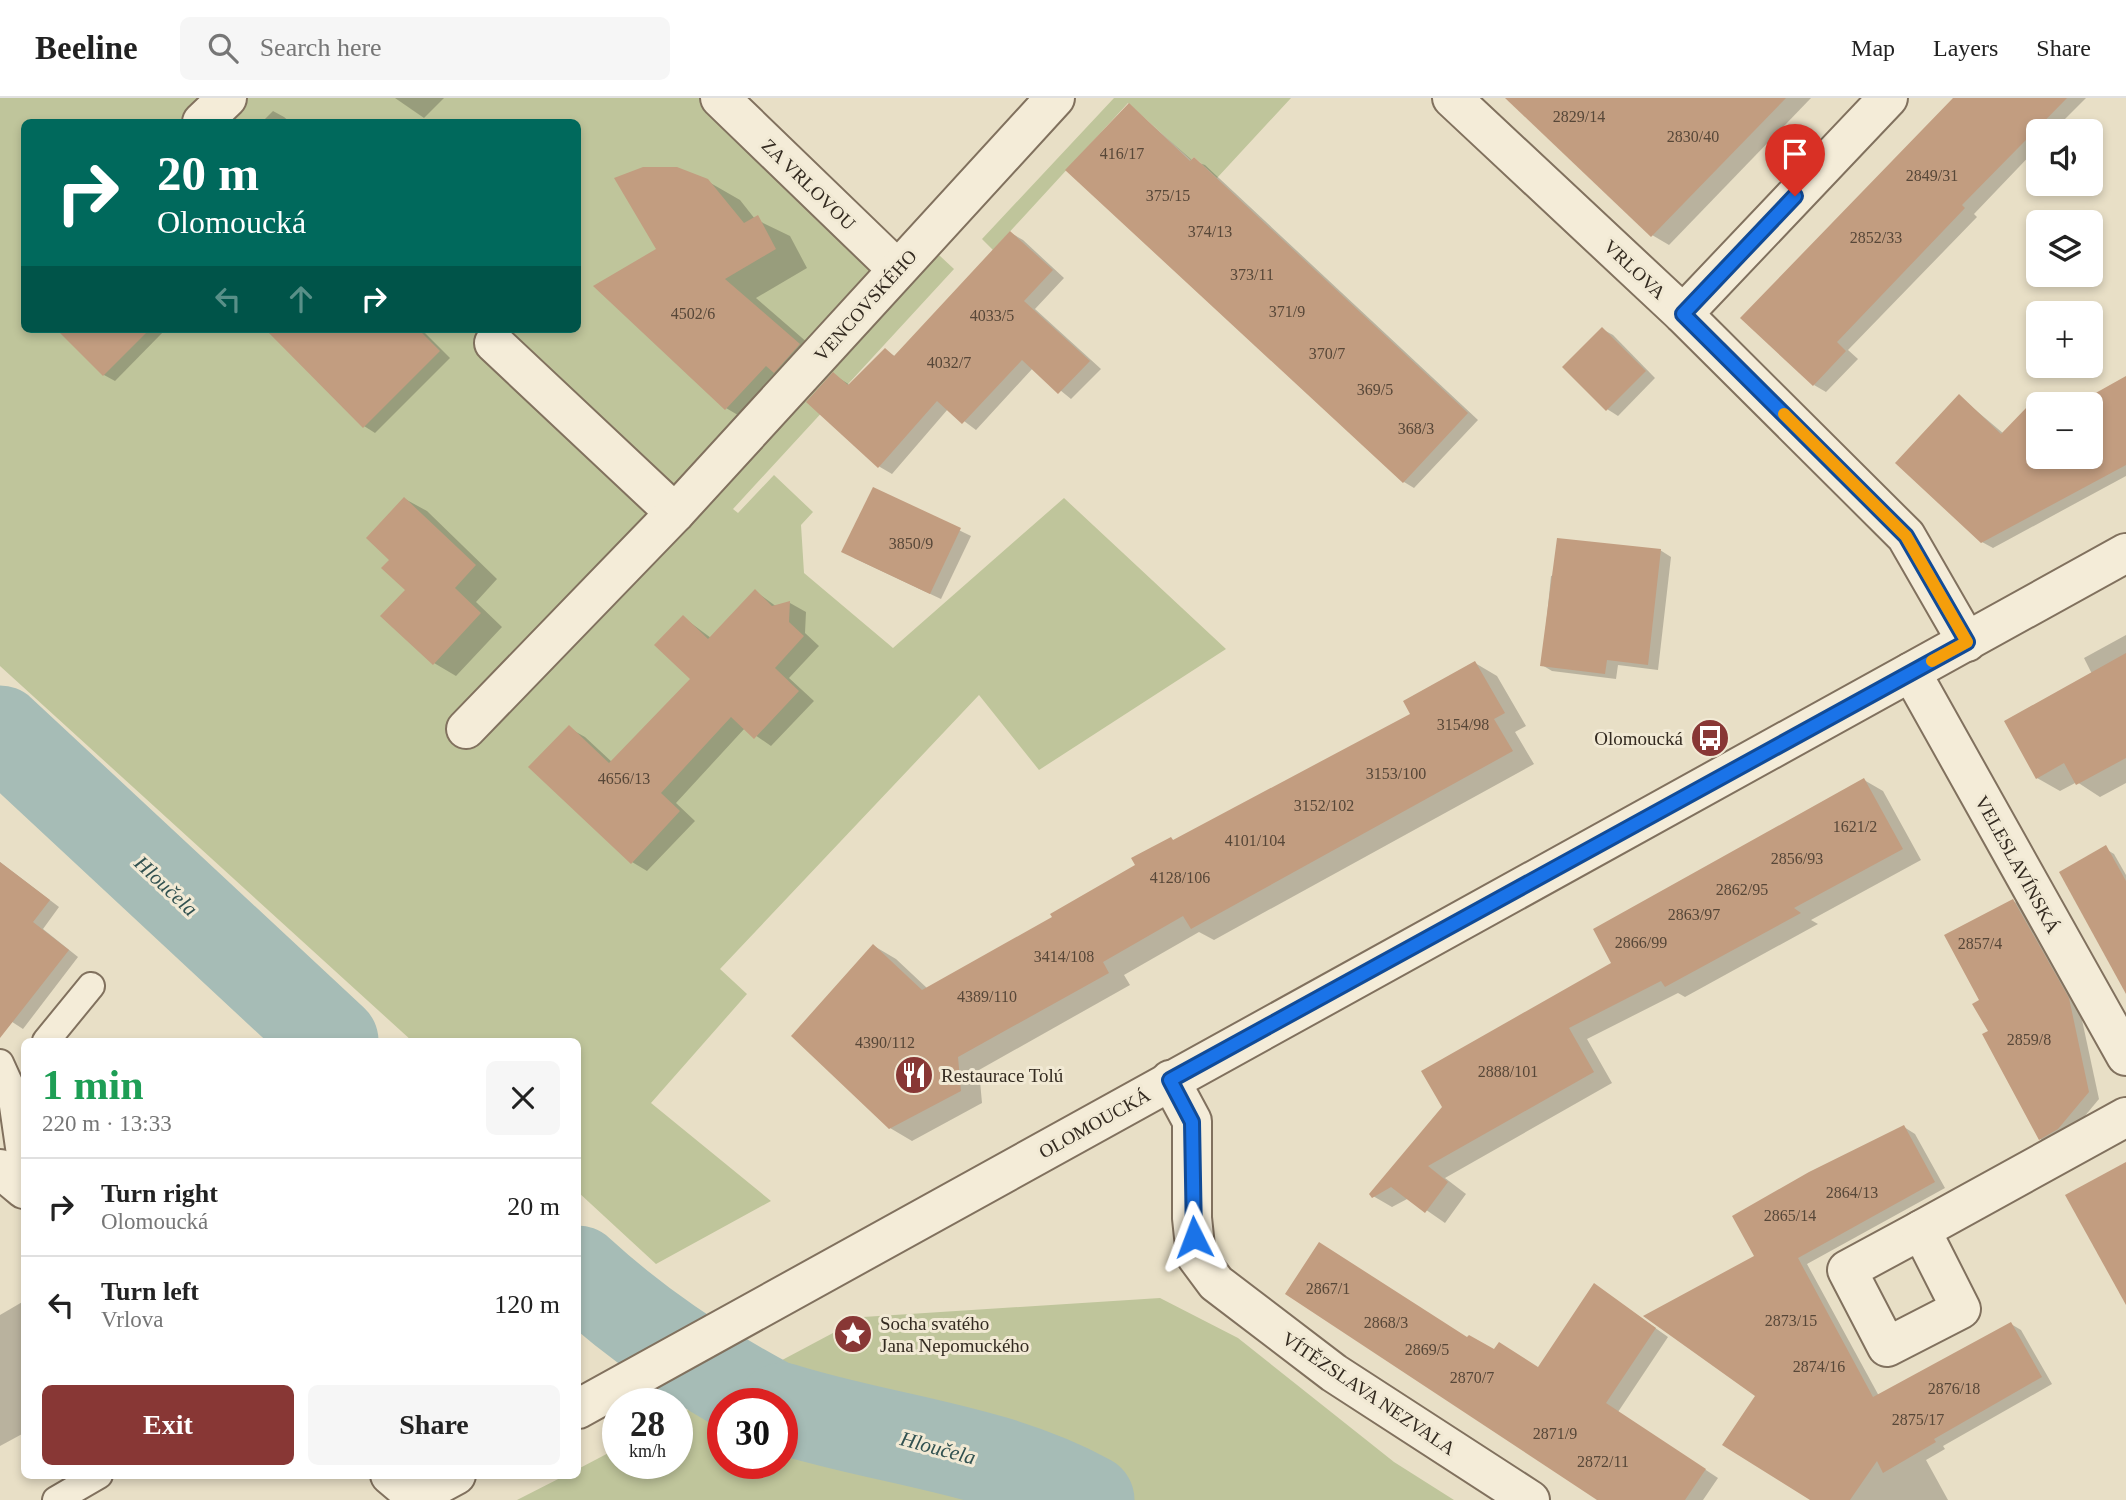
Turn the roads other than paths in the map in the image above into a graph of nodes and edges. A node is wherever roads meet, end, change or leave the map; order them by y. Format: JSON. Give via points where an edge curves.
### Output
{"nodes":[{"id":1,"x":227,"y":98,"type":"edge"},
{"id":2,"x":720,"y":98,"type":"edge"},
{"id":3,"x":1055,"y":98,"type":"edge"},
{"id":4,"x":1452,"y":98,"type":"edge"},
{"id":5,"x":1888,"y":98,"type":"edge"},
{"id":6,"x":205,"y":119,"type":"edge"},
{"id":7,"x":897,"y":269,"type":"junction"},
{"id":8,"x":1683,"y":314,"type":"junction"},
{"id":9,"x":494,"y":343,"type":"dead end"},
{"id":10,"x":675,"y":513,"type":"junction"},
{"id":11,"x":2126,"y":553,"type":"edge"},
{"id":12,"x":1967,"y":642,"type":"junction"},
{"id":13,"x":1911,"y":672,"type":"junction"},
{"id":14,"x":466,"y":729,"type":"dead end"},
{"id":15,"x":91,"y":986,"type":"dead end"},
{"id":16,"x":48,"y":1038,"type":"edge"},
{"id":17,"x":2126,"y":1056,"type":"edge"},
{"id":18,"x":11,"y":1072,"type":"edge"},
{"id":19,"x":1170,"y":1080,"type":"junction"},
{"id":20,"x":2126,"y":1116,"type":"edge"},
{"id":21,"x":21,"y":1157,"type":"edge"},
{"id":22,"x":0,"y":1169,"type":"edge"},
{"id":23,"x":21,"y":1186,"type":"edge"},
{"id":24,"x":1922,"y":1230,"type":"dead end"},
{"id":25,"x":581,"y":1407,"type":"edge"},
{"id":26,"x":92,"y":1479,"type":"edge"},
{"id":27,"x":443,"y":1479,"type":"edge"},
{"id":28,"x":405,"y":1491,"type":"edge"},
{"id":29,"x":56,"y":1500,"type":"edge"},
{"id":30,"x":1530,"y":1500,"type":"edge"}],
"edges":[{"from":1,"to":6,"type":"street"},
{"from":2,"to":7,"type":"street","name":"ZA VRLOVOU"},
{"from":3,"to":7,"type":"street","name":"VENCOVSKÉHO"},
{"from":4,"to":8,"type":"street","name":"VRLOVA"},
{"from":5,"to":8,"type":"street"},
{"from":7,"to":10,"type":"street","name":"VENCOVSKÉHO"},
{"from":8,"to":12,"type":"street","name":"VRLOVA","via":[[1906,536]]},
{"from":9,"to":10,"type":"street"},
{"from":10,"to":14,"type":"street","name":"VENCOVSKÉHO"},
{"from":11,"to":12,"type":"street","name":"OLOMOUCKÁ"},
{"from":12,"to":13,"type":"street","name":"OLOMOUCKÁ"},
{"from":13,"to":17,"type":"street","name":"VELESLAVÍNSKÁ"},
{"from":13,"to":19,"type":"street","name":"OLOMOUCKÁ"},
{"from":15,"to":16,"type":"lane"},
{"from":18,"to":21,"type":"lane"},
{"from":19,"to":25,"type":"street","name":"OLOMOUCKÁ"},
{"from":19,"to":30,"type":"street","name":"VÍTĚZSLAVA NEZVALA","via":[[1192,1122],[1196,1256],[1216,1283],[1334,1373]]},
{"from":20,"to":24,"type":"street"},
{"from":22,"to":23,"type":"street"},
{"from":26,"to":29,"type":"lane"},
{"from":27,"to":28,"type":"street"}]}
